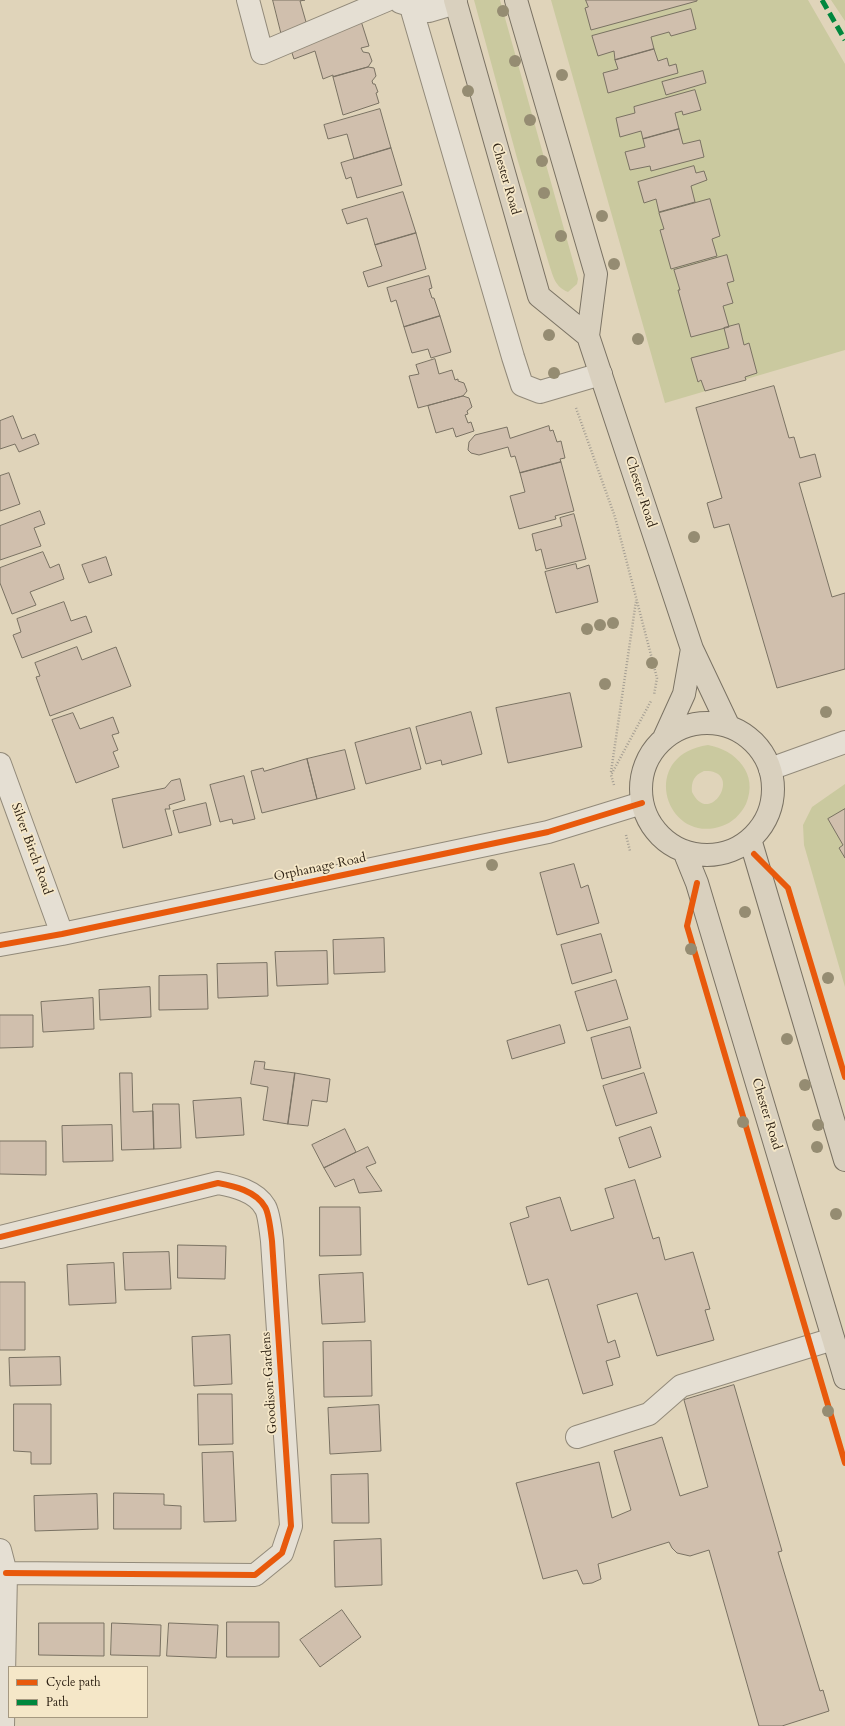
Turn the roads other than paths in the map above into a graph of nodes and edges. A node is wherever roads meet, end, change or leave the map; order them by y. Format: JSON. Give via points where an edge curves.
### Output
{"nodes":[{"id":1,"x":248,"y":0,"type":"edge"},
{"id":2,"x":387,"y":0,"type":"edge"},
{"id":3,"x":516,"y":0,"type":"edge"},
{"id":4,"x":455,"y":1,"type":"edge"},
{"id":5,"x":404,"y":2,"type":"edge"},
{"id":6,"x":588,"y":336,"type":"junction"},
{"id":7,"x":601,"y":374,"type":"junction"},
{"id":8,"x":692,"y":649,"type":"junction"},
{"id":9,"x":728,"y":726,"type":"junction"},
{"id":10,"x":664,"y":738,"type":"junction"},
{"id":11,"x":845,"y":742,"type":"edge"},
{"id":12,"x":0,"y":764,"type":"edge"},
{"id":13,"x":770,"y":769,"type":"junction"},
{"id":14,"x":642,"y":803,"type":"junction"},
{"id":15,"x":750,"y":839,"type":"junction"},
{"id":16,"x":684,"y":851,"type":"junction"},
{"id":17,"x":62,"y":934,"type":"junction"},
{"id":18,"x":0,"y":945,"type":"edge"},
{"id":19,"x":845,"y":1160,"type":"edge"},
{"id":20,"x":0,"y":1237,"type":"edge"},
{"id":21,"x":833,"y":1339,"type":"junction"},
{"id":22,"x":845,"y":1378,"type":"edge"},
{"id":23,"x":577,"y":1437,"type":"dead end"},
{"id":24,"x":0,"y":1550,"type":"edge"},
{"id":25,"x":6,"y":1573,"type":"junction"},
{"id":26,"x":3,"y":1717,"type":"edge"}],
"edges":[{"from":1,"to":2,"type":"street","via":[[262,53]]},
{"from":3,"to":6,"type":"highway","name":"Chester Road","via":[[596,274]]},
{"from":4,"to":5,"type":"street","via":[[429,11]]},
{"from":4,"to":6,"type":"highway","name":"Chester Road","via":[[539,296]]},
{"from":5,"to":7,"type":"street","via":[[522,385],[540,392]]},
{"from":6,"to":7,"type":"highway","name":"Chester Road"},
{"from":7,"to":8,"type":"highway","name":"Chester Road"},
{"from":8,"to":9,"type":"highway","name":"Chester Road"},
{"from":8,"to":10,"type":"highway","name":"Chester Road","via":[[684,694]]},
{"from":9,"to":10,"type":"highway","name":"Chester Road","via":[[711,722],[694,723]]},
{"from":9,"to":13,"type":"highway","name":"Chester Road","via":[[750,738],[765,757]]},
{"from":10,"to":14,"type":"highway","name":"Chester Road","via":[[652,751],[644,767],[640,785]]},
{"from":11,"to":13,"type":"street"},
{"from":12,"to":17,"type":"street","name":"Silver Birch Road"},
{"from":13,"to":15,"type":"highway","name":"Chester Road","via":[[773,799],[761,828]]},
{"from":14,"to":16,"type":"highway","name":"Chester Road","via":[[657,832],[669,843]]},
{"from":14,"to":17,"type":"street","name":"Orphanage Road","via":[[548,832]]},
{"from":15,"to":16,"type":"highway","name":"Chester Road","via":[[735,849],[718,854],[701,855]]},
{"from":15,"to":19,"type":"highway"},
{"from":16,"to":21,"type":"highway","name":"Chester Road","via":[[699,890]]},
{"from":17,"to":18,"type":"street","name":"Orphanage Road"},
{"from":20,"to":25,"type":"street","name":"Goodison Gardens","via":[[218,1183],[238,1187],[266,1207],[272,1241],[290,1526],[282,1553],[255,1575]]},
{"from":21,"to":22,"type":"highway","name":"Chester Road"},
{"from":21,"to":23,"type":"street","via":[[681,1386],[649,1414]]},
{"from":24,"to":25,"type":"street"},
{"from":25,"to":26,"type":"street"}]}
